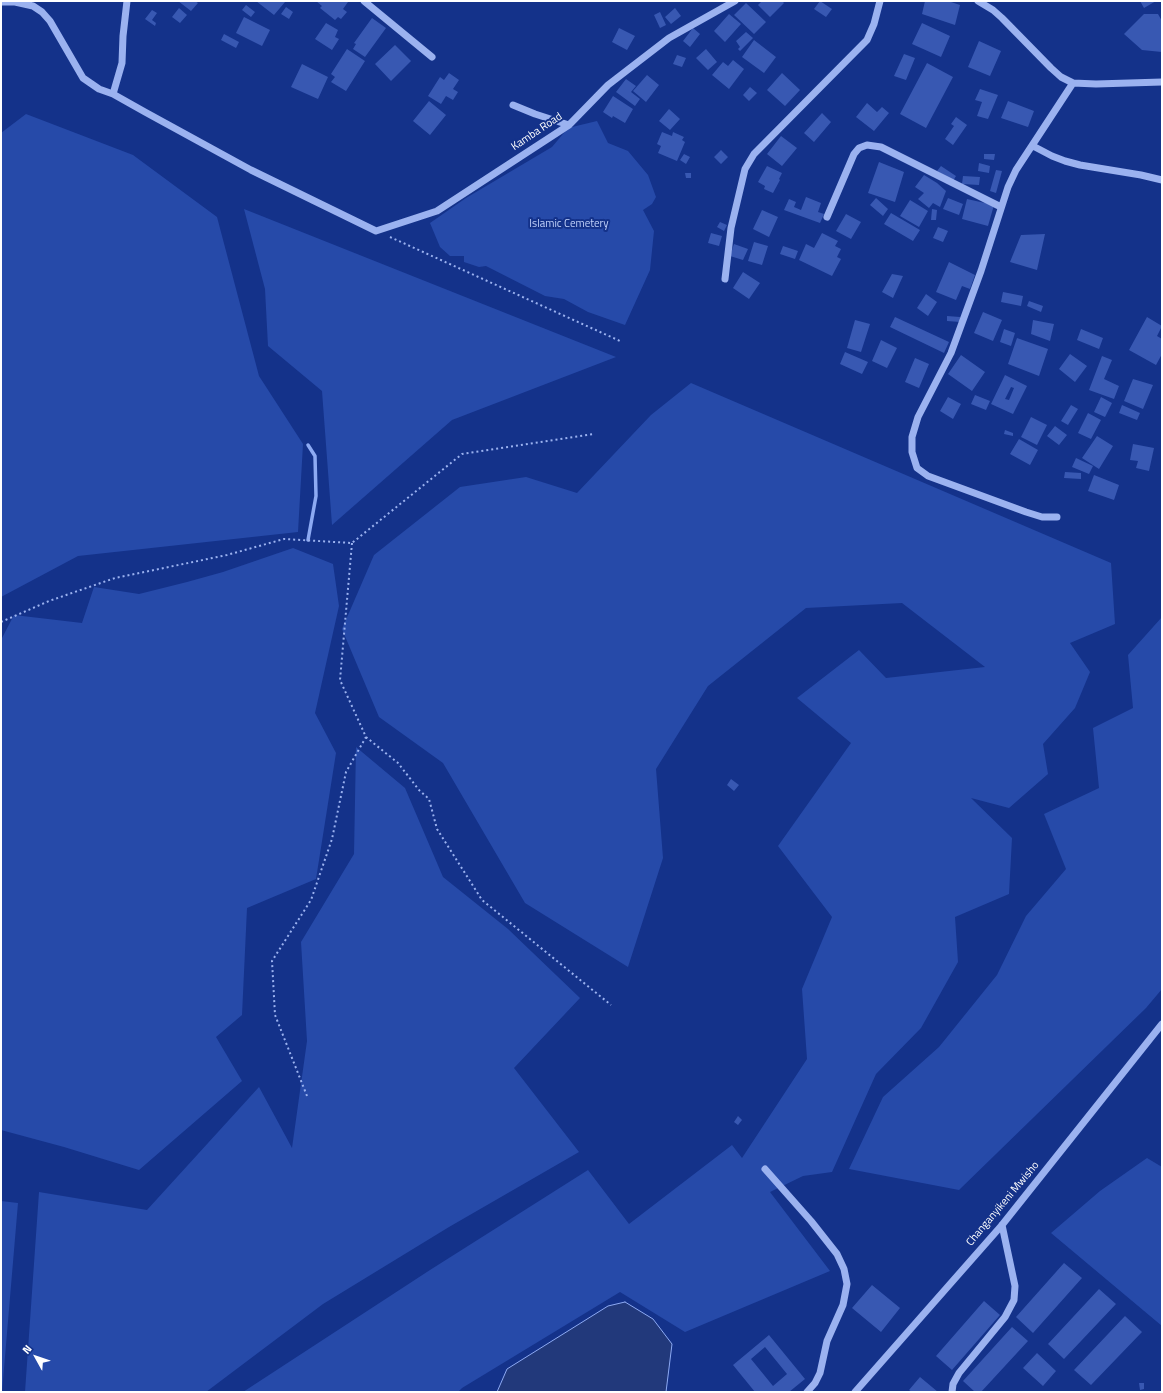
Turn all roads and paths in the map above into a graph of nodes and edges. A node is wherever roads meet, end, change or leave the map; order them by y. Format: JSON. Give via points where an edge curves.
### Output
{"nodes":[{"id":1,"x":127,"y":1,"type":"edge"},
{"id":2,"x":364,"y":1,"type":"edge"},
{"id":3,"x":735,"y":1,"type":"edge"},
{"id":4,"x":880,"y":1,"type":"edge"},
{"id":5,"x":978,"y":1,"type":"edge"},
{"id":6,"x":1,"y":2,"type":"edge"},
{"id":7,"x":432,"y":57,"type":"dead end"},
{"id":8,"x":1162,"y":82,"type":"edge"},
{"id":9,"x":1073,"y":83,"type":"junction"},
{"id":10,"x":113,"y":94,"type":"junction"},
{"id":11,"x":513,"y":105,"type":"dead end"},
{"id":12,"x":569,"y":125,"type":"junction"},
{"id":13,"x":1033,"y":146,"type":"junction"},
{"id":14,"x":1162,"y":180,"type":"edge"},
{"id":15,"x":1001,"y":207,"type":"junction"},
{"id":16,"x":827,"y":217,"type":"dead end"},
{"id":17,"x":376,"y":231,"type":"junction"},
{"id":18,"x":725,"y":279,"type":"dead end"},
{"id":19,"x":620,"y":341,"type":"dead end"},
{"id":20,"x":593,"y":434,"type":"dead end"},
{"id":21,"x":1057,"y":518,"type":"dead end"},
{"id":22,"x":352,"y":543,"type":"junction"},
{"id":23,"x":1,"y":622,"type":"edge"},
{"id":24,"x":366,"y":736,"type":"junction"},
{"id":25,"x":611,"y":1005,"type":"dead end"},
{"id":26,"x":1162,"y":1024,"type":"edge"},
{"id":27,"x":308,"y":1096,"type":"dead end"},
{"id":28,"x":765,"y":1169,"type":"dead end"},
{"id":29,"x":1002,"y":1225,"type":"junction"},
{"id":30,"x":807,"y":1392,"type":"edge"},
{"id":31,"x":855,"y":1392,"type":"edge"},
{"id":32,"x":952,"y":1392,"type":"edge"}],
"edges":[{"from":1,"to":10,"type":"street","via":[[122,63]]},
{"from":2,"to":7,"type":"street"},
{"from":3,"to":12,"type":"street","name":"Kamba Road","via":[[669,38],[608,85]]},
{"from":4,"to":18,"type":"street","via":[[867,40],[754,154],[746,169],[731,228]]},
{"from":5,"to":9,"type":"street","via":[[1002,18],[1061,77]]},
{"from":6,"to":10,"type":"street","via":[[33,6],[42,12],[50,21],[83,78],[99,90]]},
{"from":8,"to":9,"type":"street"},
{"from":9,"to":13,"type":"street","via":[[1054,109]]},
{"from":10,"to":17,"type":"street","via":[[251,170]]},
{"from":11,"to":12,"type":"street"},
{"from":12,"to":17,"type":"street","name":"Kamba Road","via":[[437,211]]},
{"from":13,"to":14,"type":"street","via":[[1065,162]]},
{"from":13,"to":15,"type":"street","via":[[1016,170]]},
{"from":15,"to":16,"type":"street","via":[[881,147],[867,145],[859,148],[854,154]]},
{"from":15,"to":21,"type":"street","via":[[951,353],[918,417],[912,437],[912,452],[917,468],[928,476],[1026,512]]},
{"from":17,"to":19,"type":"path"},
{"from":20,"to":22,"type":"path","via":[[462,454]]},
{"from":22,"to":23,"type":"path","via":[[284,539],[227,555],[115,578],[49,601]]},
{"from":22,"to":24,"type":"path","via":[[340,680]]},
{"from":24,"to":25,"type":"path","via":[[398,763],[429,799],[437,829],[482,900]]},
{"from":24,"to":27,"type":"path","via":[[346,772],[332,839],[311,900],[272,961],[276,1016]]},
{"from":26,"to":29,"type":"street","name":"Changanyikeni Mwisho"},
{"from":28,"to":30,"type":"street","via":[[837,1254],[847,1284],[844,1305],[827,1341],[818,1378]]},
{"from":29,"to":31,"type":"street","name":"Changanyikeni Mwisho"},
{"from":29,"to":32,"type":"street","via":[[1015,1286],[1014,1300],[1005,1317],[959,1373]]}]}
